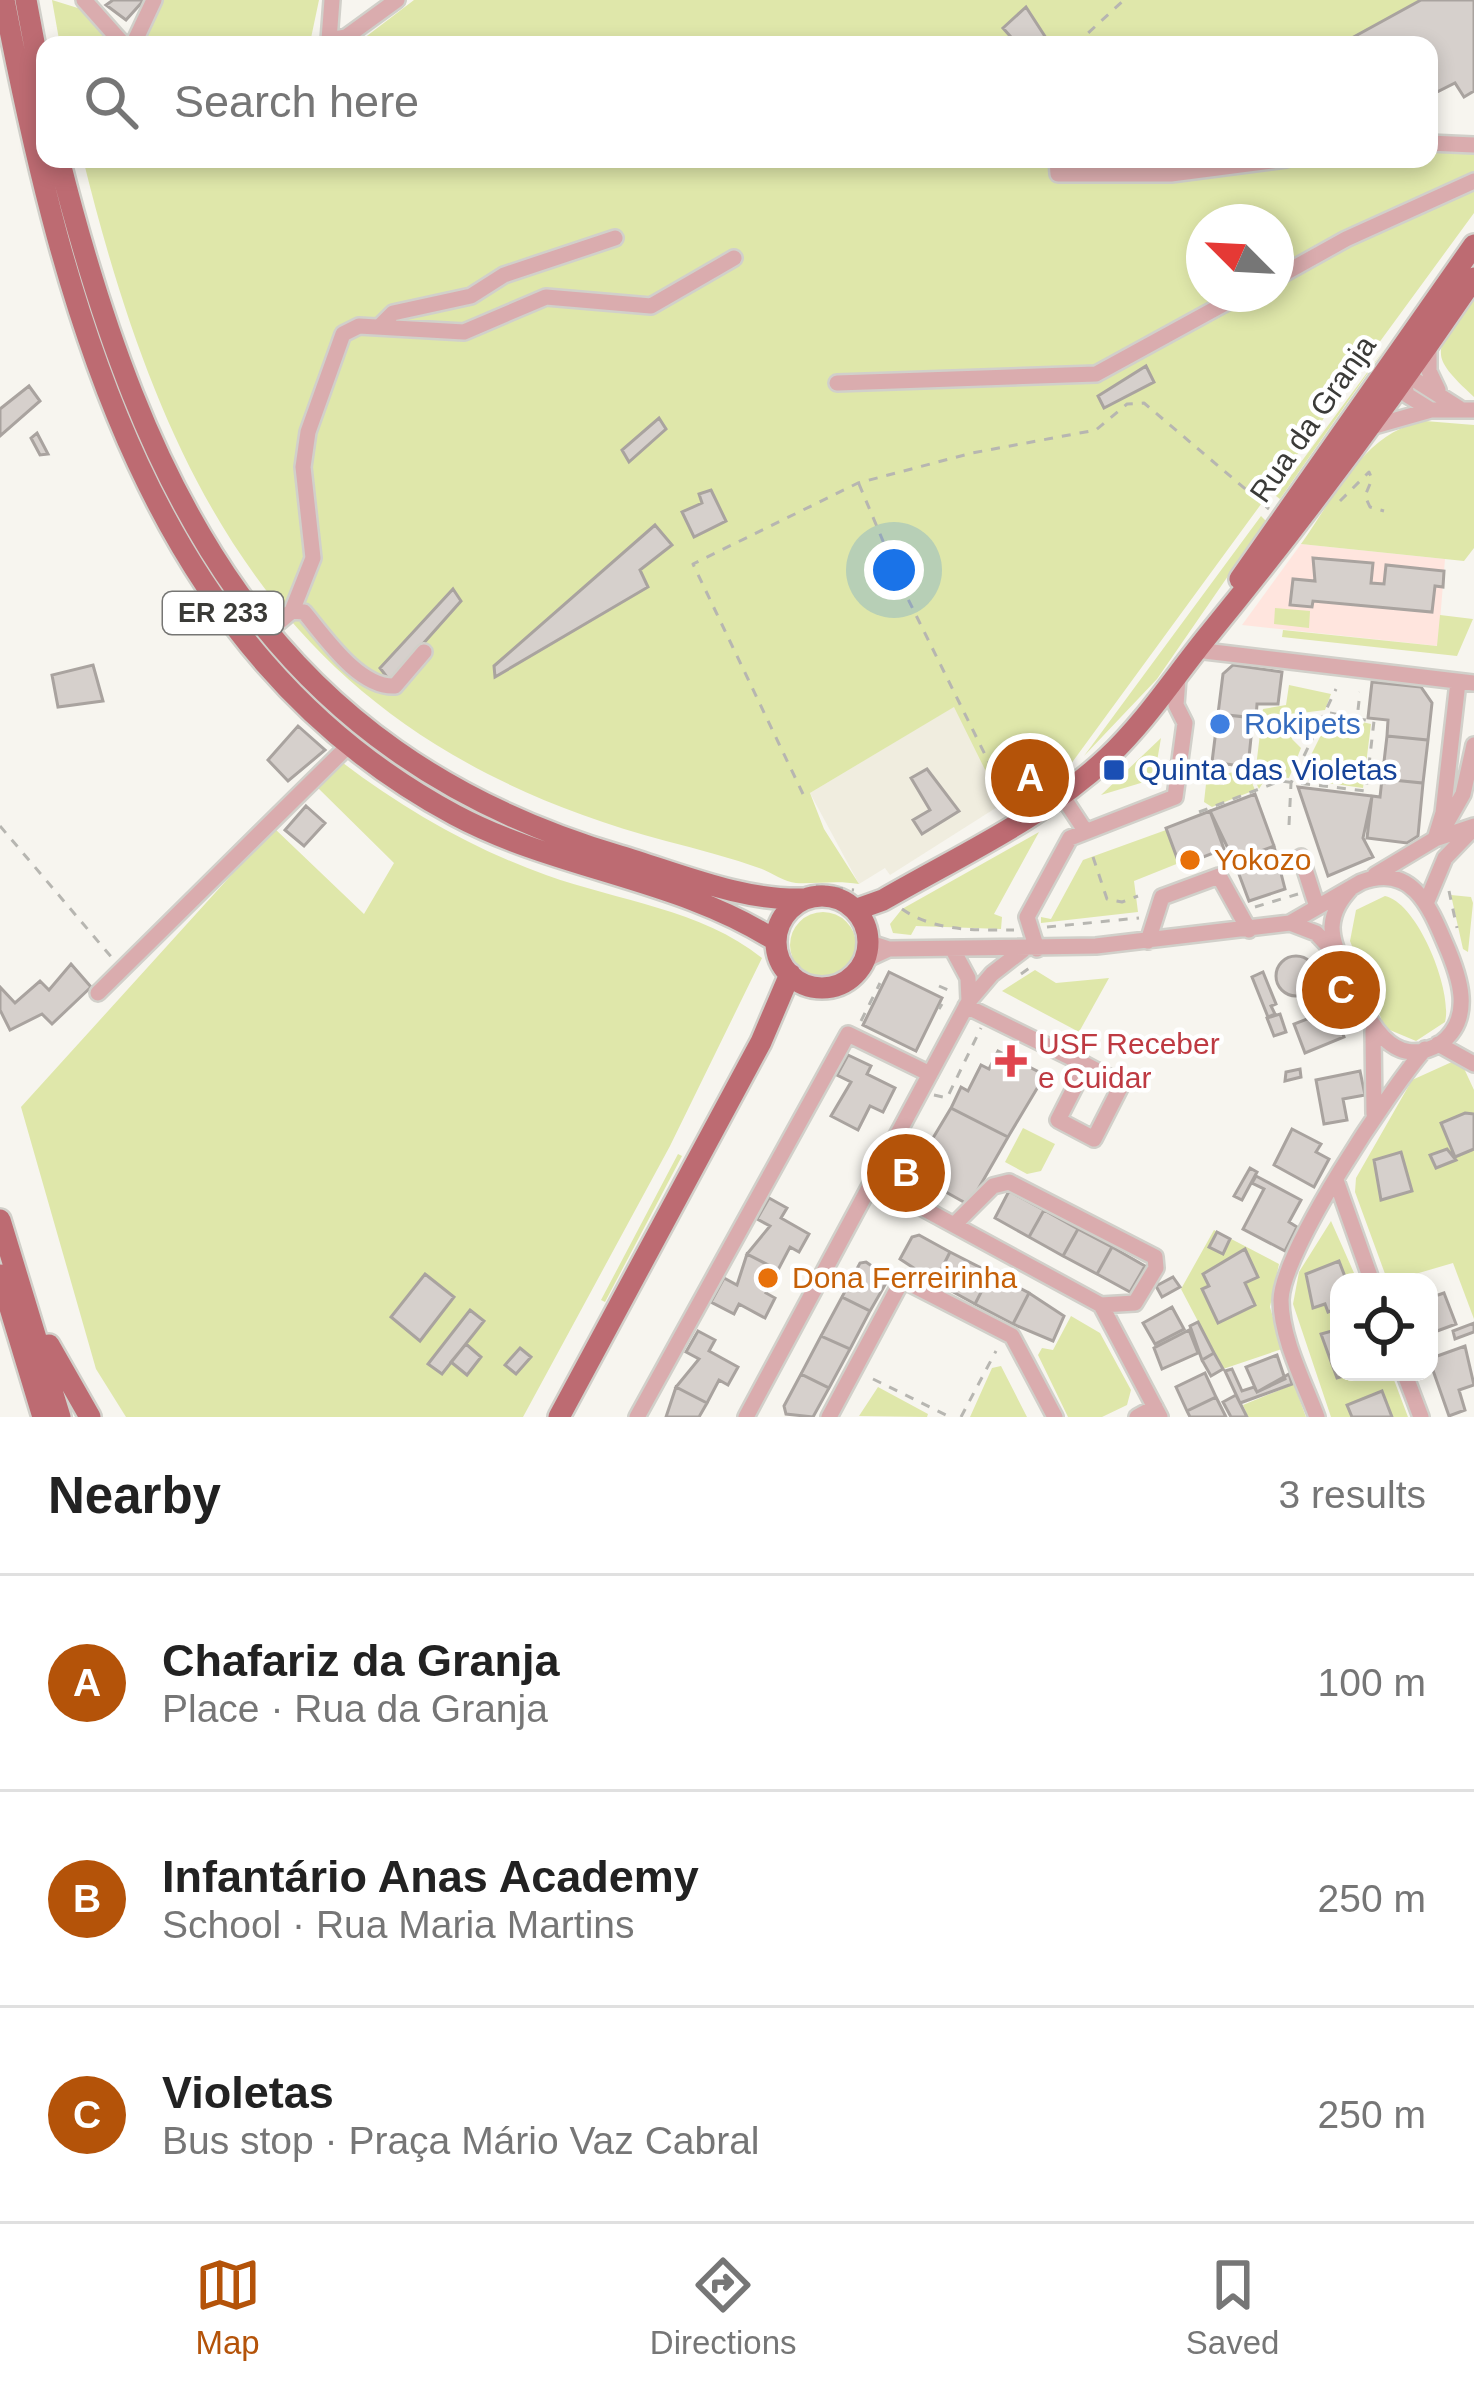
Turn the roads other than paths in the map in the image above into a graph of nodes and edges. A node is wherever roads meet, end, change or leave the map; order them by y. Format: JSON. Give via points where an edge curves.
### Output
{"nodes":[{"id":1,"x":4,"y":0,"type":"edge"},
{"id":2,"x":26,"y":0,"type":"edge"},
{"id":3,"x":84,"y":0,"type":"edge"},
{"id":4,"x":154,"y":0,"type":"edge"},
{"id":5,"x":332,"y":0,"type":"edge"},
{"id":6,"x":398,"y":0,"type":"edge"},
{"id":7,"x":120,"y":36,"type":"edge"},
{"id":8,"x":134,"y":36,"type":"edge"},
{"id":9,"x":328,"y":36,"type":"edge"},
{"id":10,"x":347,"y":36,"type":"edge"},
{"id":11,"x":36,"y":53,"type":"edge"},
{"id":12,"x":1438,"y":143,"type":"edge"},
{"id":13,"x":36,"y":145,"type":"edge"},
{"id":14,"x":1474,"y":145,"type":"edge"},
{"id":15,"x":41,"y":168,"type":"edge"},
{"id":16,"x":62,"y":168,"type":"edge"},
{"id":17,"x":1058,"y":168,"type":"edge"},
{"id":18,"x":1199,"y":168,"type":"edge"},
{"id":19,"x":1474,"y":181,"type":"edge"},
{"id":20,"x":615,"y":238,"type":"dead end"},
{"id":21,"x":1474,"y":245,"type":"edge"},
{"id":22,"x":734,"y":258,"type":"dead end"},
{"id":23,"x":1294,"y":268,"type":"edge"},
{"id":24,"x":1474,"y":278,"type":"edge"},
{"id":25,"x":1429,"y":308,"type":"junction"},
{"id":26,"x":1209,"y":312,"type":"edge"},
{"id":27,"x":380,"y":326,"type":"junction"},
{"id":28,"x":1429,"y":343,"type":"junction"},
{"id":29,"x":1401,"y":380,"type":"junction"},
{"id":30,"x":837,"y":383,"type":"dead end"},
{"id":31,"x":1371,"y":388,"type":"junction"},
{"id":32,"x":1438,"y":390,"type":"junction"},
{"id":33,"x":1467,"y":409,"type":"edge"},
{"id":34,"x":1431,"y":410,"type":"junction"},
{"id":35,"x":1368,"y":428,"type":"junction"},
{"id":36,"x":292,"y":610,"type":"junction"},
{"id":37,"x":266,"y":633,"type":"junction"},
{"id":38,"x":1203,"y":642,"type":"junction"},
{"id":39,"x":424,"y":652,"type":"dead end"},
{"id":40,"x":1178,"y":678,"type":"junction"},
{"id":41,"x":1466,"y":682,"type":"edge"},
{"id":42,"x":349,"y":745,"type":"junction"},
{"id":43,"x":1474,"y":745,"type":"edge"},
{"id":44,"x":1061,"y":794,"type":"junction"},
{"id":45,"x":1474,"y":827,"type":"edge"},
{"id":46,"x":1084,"y":829,"type":"junction"},
{"id":47,"x":1435,"y":839,"type":"junction"},
{"id":48,"x":1301,"y":857,"type":"dead end"},
{"id":49,"x":1370,"y":879,"type":"junction"},
{"id":50,"x":1352,"y":887,"type":"junction"},
{"id":51,"x":808,"y":893,"type":"junction"},
{"id":52,"x":1427,"y":901,"type":"junction"},
{"id":53,"x":1317,"y":907,"type":"junction"},
{"id":54,"x":874,"y":923,"type":"junction"},
{"id":55,"x":1290,"y":923,"type":"junction"},
{"id":56,"x":1249,"y":930,"type":"junction"},
{"id":57,"x":776,"y":941,"type":"junction"},
{"id":58,"x":1148,"y":941,"type":"junction"},
{"id":59,"x":953,"y":950,"type":"junction"},
{"id":60,"x":1032,"y":954,"type":"junction"},
{"id":61,"x":1342,"y":959,"type":"junction"},
{"id":62,"x":796,"y":979,"type":"junction"},
{"id":63,"x":1464,"y":991,"type":"junction"},
{"id":64,"x":98,"y":993,"type":"dead end"},
{"id":65,"x":967,"y":1004,"type":"junction"},
{"id":66,"x":1473,"y":1012,"type":"edge"},
{"id":67,"x":1373,"y":1030,"type":"junction"},
{"id":68,"x":1432,"y":1046,"type":"junction"},
{"id":69,"x":1474,"y":1064,"type":"edge"},
{"id":70,"x":1085,"y":1066,"type":"junction"},
{"id":71,"x":930,"y":1074,"type":"junction"},
{"id":72,"x":1373,"y":1117,"type":"junction"},
{"id":73,"x":873,"y":1180,"type":"junction"},
{"id":74,"x":1337,"y":1184,"type":"junction"},
{"id":75,"x":0,"y":1220,"type":"edge"},
{"id":76,"x":954,"y":1225,"type":"junction"},
{"id":77,"x":1369,"y":1273,"type":"edge"},
{"id":78,"x":0,"y":1275,"type":"edge"},
{"id":79,"x":22,"y":1291,"type":"junction"},
{"id":80,"x":1101,"y":1305,"type":"junction"},
{"id":81,"x":1408,"y":1381,"type":"edge"},
{"id":82,"x":1157,"y":1412,"type":"edge"},
{"id":83,"x":754,"y":1414,"type":"edge"},
{"id":84,"x":43,"y":1417,"type":"edge"},
{"id":85,"x":60,"y":1417,"type":"edge"},
{"id":86,"x":90,"y":1417,"type":"edge"},
{"id":87,"x":559,"y":1417,"type":"edge"},
{"id":88,"x":637,"y":1417,"type":"edge"},
{"id":89,"x":829,"y":1417,"type":"edge"},
{"id":90,"x":1055,"y":1417,"type":"edge"},
{"id":91,"x":1137,"y":1417,"type":"edge"},
{"id":92,"x":1317,"y":1417,"type":"edge"},
{"id":93,"x":1421,"y":1417,"type":"edge"}],
"edges":[{"from":1,"to":13,"type":"main road","number":"ER 233"},
{"from":2,"to":11,"type":"main road"},
{"from":3,"to":7,"type":"street"},
{"from":4,"to":8,"type":"street"},
{"from":5,"to":9,"type":"street"},
{"from":6,"to":10,"type":"street"},
{"from":12,"to":14,"type":"street"},
{"from":15,"to":42,"type":"main road","number":"ER 233","via":[[140,475],[196,578],[238,633]]},
{"from":16,"to":37,"type":"main road","number":"ER 233","via":[[159,462],[213,563]]},
{"from":17,"to":18,"type":"street","via":[[1112,177]]},
{"from":19,"to":23,"type":"street"},
{"from":20,"to":27,"type":"street","via":[[504,275],[471,296],[393,313]]},
{"from":21,"to":25,"type":"main road","name":"Rua da Granja"},
{"from":22,"to":27,"type":"street","via":[[651,306],[546,297],[464,332]]},
{"from":24,"to":28,"type":"main road","name":"Rua da Granja"},
{"from":25,"to":29,"type":"street"},
{"from":25,"to":31,"type":"main road","name":"Rua da Granja"},
{"from":26,"to":30,"type":"street","via":[[1096,374]]},
{"from":27,"to":36,"type":"street","via":[[344,334],[317,398],[303,467],[313,558]]},
{"from":28,"to":29,"type":"main road","name":"Rua da Granja"},
{"from":28,"to":32,"type":"street"},
{"from":29,"to":31,"type":"street"},
{"from":29,"to":32,"type":"street"},
{"from":29,"to":34,"type":"street","via":[[1407,395]]},
{"from":29,"to":35,"type":"main road","name":"Rua da Granja"},
{"from":31,"to":38,"type":"main road","name":"Rua da Granja"},
{"from":32,"to":33,"type":"street"},
{"from":33,"to":34,"type":"street"},
{"from":34,"to":35,"type":"street"},
{"from":35,"to":38,"type":"main road","name":"Rua da Granja"},
{"from":36,"to":37,"type":"street"},
{"from":36,"to":39,"type":"street","via":[[304,612],[384,687],[395,686]]},
{"from":37,"to":51,"type":"main road","number":"ER 233","via":[[364,728],[500,812],[747,894]]},
{"from":38,"to":40,"type":"main road","name":"Rua da Granja"},
{"from":38,"to":41,"type":"street"},
{"from":40,"to":44,"type":"main road","name":"Rua da Granja","via":[[1106,760]]},
{"from":40,"to":46,"type":"street","via":[[1185,723],[1175,797]]},
{"from":41,"to":47,"type":"street"},
{"from":42,"to":57,"type":"main road","number":"ER 233","via":[[501,838],[715,907]]},
{"from":42,"to":64,"type":"street"},
{"from":43,"to":47,"type":"street","via":[[1457,808]]},
{"from":44,"to":46,"type":"street"},
{"from":44,"to":54,"type":"main road","name":"Rua da Granja"},
{"from":45,"to":47,"type":"street"},
{"from":45,"to":52,"type":"street","via":[[1444,858]]},
{"from":46,"to":60,"type":"street","via":[[1060,850],[1027,917]]},
{"from":47,"to":49,"type":"street"},
{"from":48,"to":53,"type":"street"},
{"from":49,"to":50,"type":"street"},
{"from":49,"to":52,"type":"street","via":[[1398,879]]},
{"from":50,"to":53,"type":"street"},
{"from":50,"to":61,"type":"street","via":[[1332,922]]},
{"from":51,"to":54,"type":"main road","via":[[832,897]]},
{"from":51,"to":57,"type":"main road","via":[[784,916]]},
{"from":52,"to":63,"type":"street"},
{"from":53,"to":55,"type":"street"},
{"from":54,"to":59,"type":"street"},
{"from":54,"to":62,"type":"main road","via":[[855,973],[831,987]]},
{"from":55,"to":56,"type":"street"},
{"from":55,"to":61,"type":"street","via":[[1316,933]]},
{"from":56,"to":58,"type":"street"},
{"from":56,"to":58,"type":"street","via":[[1219,876],[1162,897]]},
{"from":57,"to":62,"type":"main road"},
{"from":58,"to":60,"type":"street"},
{"from":59,"to":60,"type":"street"},
{"from":59,"to":65,"type":"street","via":[[968,978]]},
{"from":60,"to":65,"type":"street","via":[[992,974]]},
{"from":61,"to":67,"type":"street"},
{"from":62,"to":87,"type":"main road"},
{"from":63,"to":66,"type":"street"},
{"from":63,"to":68,"type":"street","via":[[1463,1016]]},
{"from":65,"to":70,"type":"street"},
{"from":65,"to":71,"type":"street"},
{"from":67,"to":68,"type":"street","via":[[1398,1048]]},
{"from":67,"to":72,"type":"street"},
{"from":68,"to":69,"type":"street"},
{"from":68,"to":72,"type":"street"},
{"from":70,"to":70,"type":"street","via":[[1122,1084],[1094,1139],[1058,1120]]},
{"from":71,"to":73,"type":"street"},
{"from":71,"to":88,"type":"street","via":[[848,1034]]},
{"from":72,"to":74,"type":"street"},
{"from":73,"to":76,"type":"street"},
{"from":73,"to":83,"type":"street"},
{"from":74,"to":77,"type":"street"},
{"from":74,"to":92,"type":"street","via":[[1281,1300]]},
{"from":75,"to":79,"type":"main road"},
{"from":76,"to":80,"type":"street"},
{"from":76,"to":80,"type":"street","via":[[993,1186],[1009,1182],[1156,1257],[1135,1303]]},
{"from":78,"to":84,"type":"main road"},
{"from":79,"to":85,"type":"main road"},
{"from":79,"to":86,"type":"main road"},
{"from":80,"to":82,"type":"street"},
{"from":81,"to":93,"type":"street"},
{"from":82,"to":91,"type":"street"},
{"from":89,"to":90,"type":"street","via":[[907,1282],[1012,1336]]}]}
